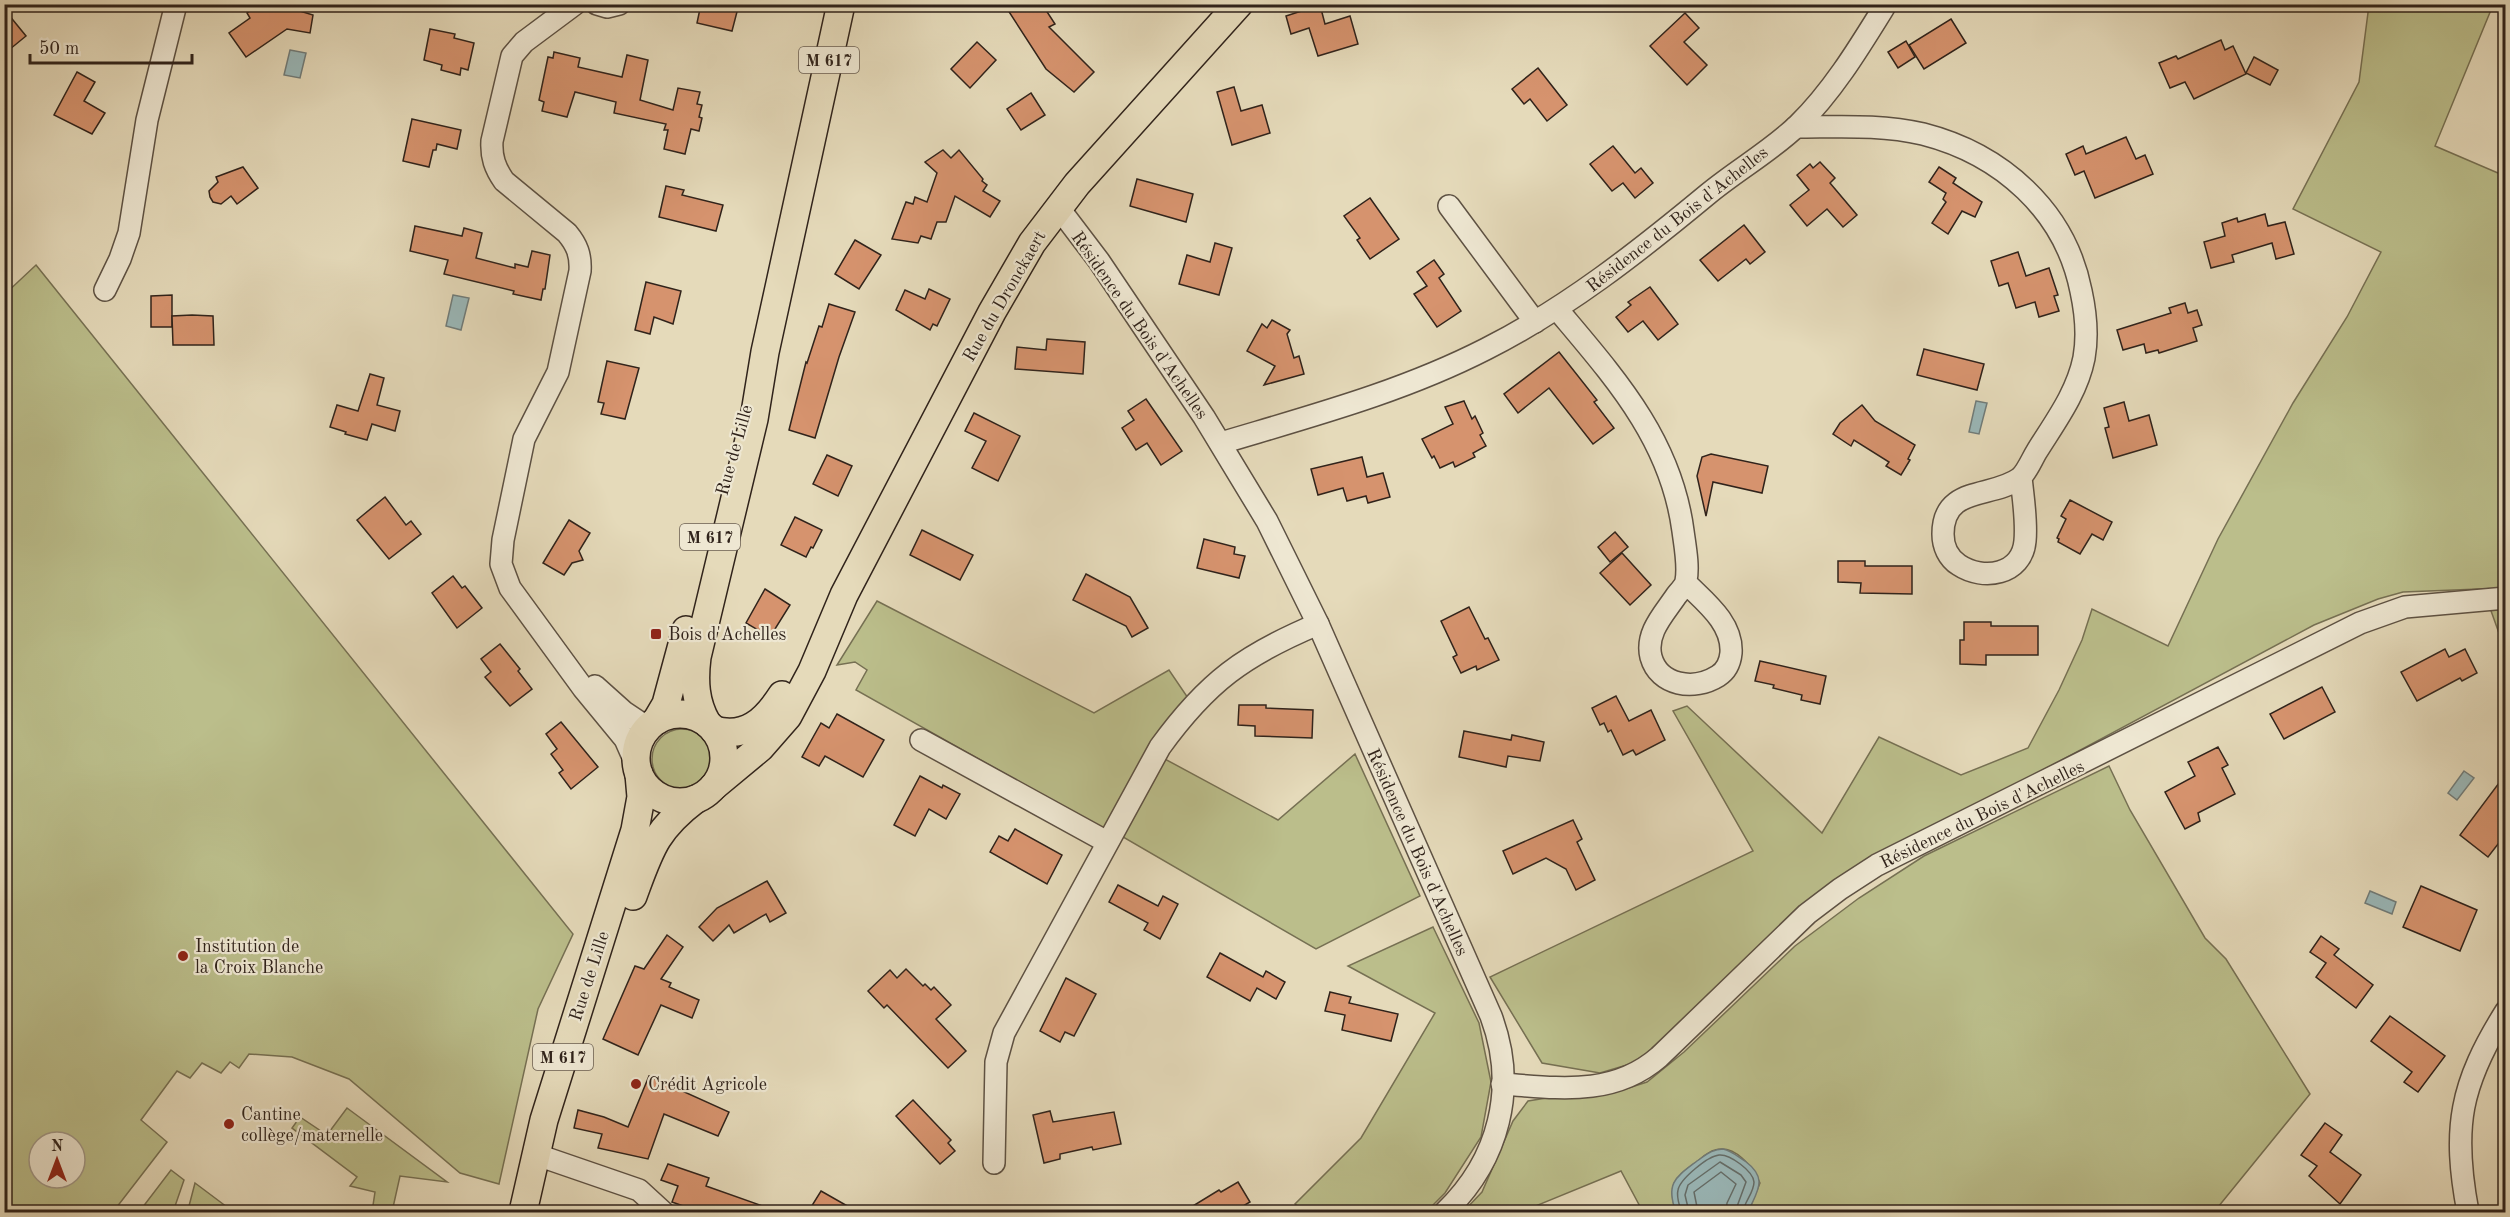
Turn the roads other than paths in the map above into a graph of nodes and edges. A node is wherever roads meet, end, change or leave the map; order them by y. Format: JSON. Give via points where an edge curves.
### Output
{"nodes":[{"id":1,"x":176,"y":4,"type":"edge"},
{"id":2,"x":575,"y":4,"type":"edge"},
{"id":3,"x":597,"y":4,"type":"edge"},
{"id":4,"x":619,"y":4,"type":"edge"},
{"id":5,"x":841,"y":4,"type":"edge"},
{"id":6,"x":1239,"y":4,"type":"edge"},
{"id":7,"x":1886,"y":4,"type":"edge"},
{"id":8,"x":1796,"y":127,"type":"junction"},
{"id":9,"x":1449,"y":206,"type":"dead end"},
{"id":10,"x":1058,"y":207,"type":"junction"},
{"id":11,"x":105,"y":290,"type":"dead end"},
{"id":12,"x":1557,"y":309,"type":"junction"},
{"id":13,"x":1535,"y":322,"type":"junction"},
{"id":14,"x":765,"y":352,"type":"junction"},
{"id":15,"x":1221,"y":444,"type":"junction"},
{"id":16,"x":2021,"y":477,"type":"junction"},
{"id":17,"x":1686,"y":583,"type":"junction"},
{"id":18,"x":844,"y":595,"type":"junction"},
{"id":19,"x":2505,"y":598,"type":"edge"},
{"id":20,"x":1318,"y":624,"type":"junction"},
{"id":21,"x":553,"y":646,"type":"junction"},
{"id":22,"x":652,"y":724,"type":"junction"},
{"id":23,"x":711,"y":727,"type":"junction"},
{"id":24,"x":921,"y":740,"type":"dead end"},
{"id":25,"x":638,"y":769,"type":"junction"},
{"id":26,"x":705,"y":793,"type":"junction"},
{"id":27,"x":1107,"y":842,"type":"junction"},
{"id":28,"x":2505,"y":1011,"type":"edge"},
{"id":29,"x":1502,"y":1084,"type":"junction"},
{"id":30,"x":546,"y":1158,"type":"junction"},
{"id":31,"x":994,"y":1163,"type":"dead end"},
{"id":32,"x":523,"y":1212,"type":"edge"},
{"id":33,"x":534,"y":1212,"type":"edge"},
{"id":34,"x":663,"y":1212,"type":"edge"},
{"id":35,"x":1445,"y":1212,"type":"edge"},
{"id":36,"x":2468,"y":1212,"type":"edge"}],
"edges":[{"from":1,"to":11,"type":"street","via":[[147,120],[129,233]]},
{"from":2,"to":21,"type":"street","via":[[524,42],[512,56],[491,152],[504,181],[567,233],[581,260],[558,372],[524,439],[501,554],[510,588]]},
{"from":3,"to":4,"type":"street"},
{"from":5,"to":14,"type":"main road","name":"Rue de Lille","number":"M 617"},
{"from":6,"to":10,"type":"main road","name":"Rue du Dronckaert"},
{"from":7,"to":8,"type":"street","name":"Résidence du Bois d'Achelles","via":[[1818,103]]},
{"from":8,"to":12,"type":"street","name":"Résidence du Bois d'Achelles","via":[[1625,263]]},
{"from":8,"to":16,"type":"street","via":[[1875,127],[1939,139],[2008,173],[2051,218],[2077,272],[2086,342],[2076,386]]},
{"from":9,"to":13,"type":"street"},
{"from":10,"to":15,"type":"street","name":"Résidence du Bois d'Achelles","via":[[1099,261]]},
{"from":10,"to":18,"type":"main road","name":"Rue du Dronckaert","via":[[1010,278]]},
{"from":12,"to":13,"type":"street","name":"Résidence du Bois d'Achelles"},
{"from":12,"to":17,"type":"street","via":[[1620,385],[1648,427],[1677,501]]},
{"from":13,"to":15,"type":"street","name":"Résidence du Bois d'Achelles","via":[[1486,349],[1398,388]]},
{"from":14,"to":22,"type":"main road","name":"Rue de Lille","number":"M 617","via":[[752,384],[668,696]]},
{"from":14,"to":23,"type":"main road","name":"Rue de Lille","number":"M 617","via":[[754,419],[697,657],[696,694]]},
{"from":15,"to":20,"type":"street","name":"Résidence du Bois d'Achelles","via":[[1267,521]]},
{"from":16,"to":16,"type":"street","via":[[1963,498],[1948,511],[1943,541],[1959,565],[1991,575],[2004,572],[2016,562],[2025,541]]},
{"from":17,"to":17,"type":"street","via":[[1655,626],[1649,646],[1661,676],[1692,684],[1720,675],[1726,669],[1731,648],[1720,619]]},
{"from":18,"to":23,"type":"main road","name":"Rue du Dronckaert","via":[[768,714],[745,731],[733,733]]},
{"from":18,"to":26,"type":"main road","name":"Rue du Dronckaert","via":[[788,716],[760,748]]},
{"from":19,"to":29,"type":"street","name":"Résidence du Bois d'Achelles","via":[[2432,603],[2376,616],[1878,865],[1807,914],[1659,1057],[1625,1080],[1571,1087]]},
{"from":20,"to":27,"type":"street","via":[[1260,651],[1220,679],[1194,705],[1160,747]]},
{"from":20,"to":29,"type":"street","name":"Résidence du Bois d'Achelles","via":[[1491,1016]]},
{"from":21,"to":22,"type":"street","via":[[608,699]]},
{"from":21,"to":25,"type":"street","via":[[625,739]]},
{"from":22,"to":23,"type":"main road","via":[[679,714],[694,716]]},
{"from":22,"to":25,"type":"main road","via":[[638,744]]},
{"from":23,"to":26,"type":"main road","via":[[722,743],[724,758],[721,774]]},
{"from":24,"to":27,"type":"street"},
{"from":25,"to":26,"type":"main road","via":[[648,788],[660,797],[675,802]]},
{"from":25,"to":32,"type":"main road","name":"Rue de Lille","number":"M 617","via":[[641,797],[635,830],[544,1120]]},
{"from":26,"to":30,"type":"main road","name":"Rue de Lille","number":"M 617","via":[[670,820],[656,839],[577,1048]]},
{"from":27,"to":31,"type":"street","via":[[1004,1034],[996,1062]]},
{"from":28,"to":36,"type":"street","via":[[2476,1065],[2461,1119],[2459,1151]]},
{"from":29,"to":35,"type":"street","name":"Résidence du Bois d'Achelles","via":[[1500,1116],[1491,1149],[1474,1180]]},
{"from":30,"to":33,"type":"main road","number":"M 617"},
{"from":30,"to":34,"type":"street","via":[[634,1188]]}]}
